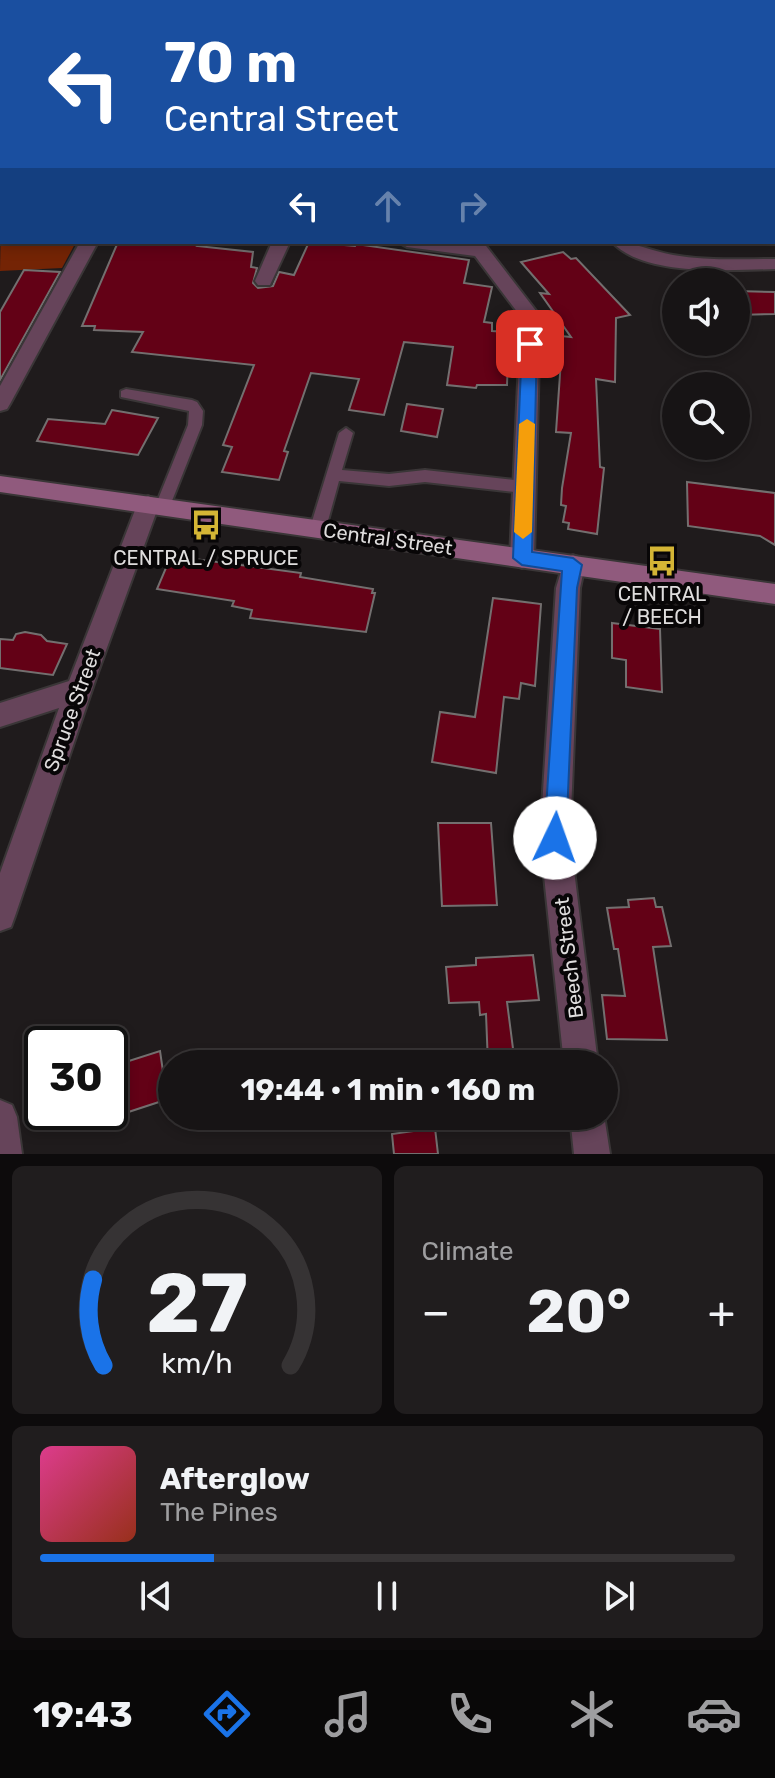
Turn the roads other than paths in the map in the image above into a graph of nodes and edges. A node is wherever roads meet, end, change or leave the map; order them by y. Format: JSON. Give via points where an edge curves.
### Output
{"nodes":[{"id":1,"x":88,"y":244,"type":"edge"},
{"id":2,"x":280,"y":244,"type":"edge"},
{"id":3,"x":435,"y":244,"type":"edge"},
{"id":4,"x":624,"y":244,"type":"edge"},
{"id":5,"x":478,"y":247,"type":"edge"},
{"id":6,"x":775,"y":264,"type":"edge"},
{"id":7,"x":264,"y":281,"type":"dead end"},
{"id":8,"x":126,"y":394,"type":"dead end"},
{"id":9,"x":0,"y":404,"type":"edge"},
{"id":10,"x":346,"y":433,"type":"dead end"},
{"id":11,"x":333,"y":475,"type":"junction"},
{"id":12,"x":0,"y":484,"type":"edge"},
{"id":13,"x":524,"y":487,"type":"junction"},
{"id":14,"x":156,"y":506,"type":"junction"},
{"id":15,"x":318,"y":528,"type":"junction"},
{"id":16,"x":522,"y":558,"type":"junction"},
{"id":17,"x":573,"y":565,"type":"junction"},
{"id":18,"x":775,"y":594,"type":"edge"},
{"id":19,"x":79,"y":690,"type":"junction"},
{"id":20,"x":0,"y":715,"type":"edge"},
{"id":21,"x":0,"y":916,"type":"edge"},
{"id":22,"x":579,"y":1050,"type":"edge"},
{"id":23,"x":0,"y":1117,"type":"edge"},
{"id":24,"x":589,"y":1130,"type":"edge"},
{"id":25,"x":4,"y":1154,"type":"edge"},
{"id":26,"x":592,"y":1154,"type":"edge"}],
"edges":[{"from":1,"to":9,"type":"street"},
{"from":2,"to":7,"type":"street"},
{"from":3,"to":5,"type":"street"},
{"from":4,"to":6,"type":"street","via":[[665,259]]},
{"from":5,"to":13,"type":"street","via":[[531,316]]},
{"from":8,"to":14,"type":"lane","via":[[192,405],[196,411],[195,425]]},
{"from":10,"to":11,"type":"lane"},
{"from":11,"to":13,"type":"lane","via":[[389,480],[425,476]]},
{"from":11,"to":15,"type":"lane"},
{"from":12,"to":14,"type":"main road","name":"Central Street"},
{"from":13,"to":16,"type":"street"},
{"from":14,"to":15,"type":"main road","name":"Central Street"},
{"from":14,"to":19,"type":"street","name":"Spruce Street"},
{"from":15,"to":16,"type":"main road","name":"Central Street"},
{"from":16,"to":17,"type":"main road","name":"Central Street"},
{"from":17,"to":18,"type":"main road","name":"Central Street"},
{"from":17,"to":22,"type":"street","name":"Beech Street","via":[[555,838]]},
{"from":19,"to":20,"type":"street"},
{"from":19,"to":21,"type":"street","name":"Spruce Street"},
{"from":23,"to":25,"type":"street"},
{"from":24,"to":26,"type":"street"}]}
